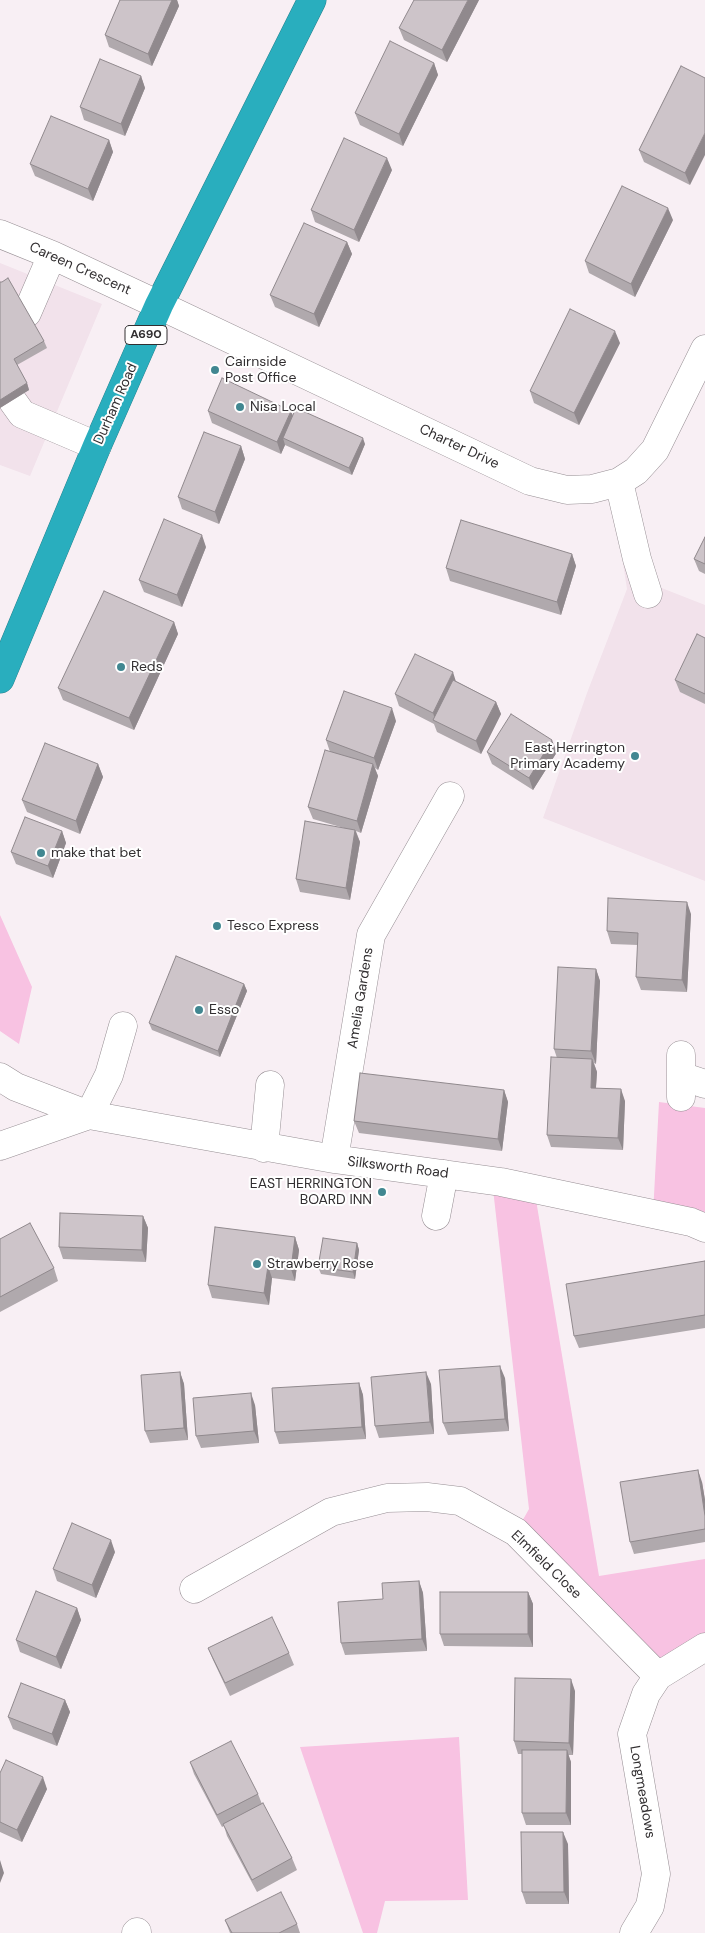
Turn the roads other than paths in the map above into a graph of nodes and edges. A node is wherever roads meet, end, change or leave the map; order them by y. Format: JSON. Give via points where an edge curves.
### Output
{"nodes":[{"id":1,"x":312,"y":0,"type":"edge"},
{"id":2,"x":0,"y":234,"type":"edge"},
{"id":3,"x":52,"y":255,"type":"junction"},
{"id":4,"x":159,"y":304,"type":"junction"},
{"id":5,"x":27,"y":313,"type":"edge"},
{"id":6,"x":705,"y":349,"type":"edge"},
{"id":7,"x":12,"y":400,"type":"edge"},
{"id":8,"x":97,"y":446,"type":"junction"},
{"id":9,"x":619,"y":482,"type":"junction"},
{"id":10,"x":648,"y":594,"type":"dead end"},
{"id":11,"x":0,"y":679,"type":"edge"},
{"id":12,"x":450,"y":796,"type":"dead end"},
{"id":13,"x":123,"y":1026,"type":"dead end"},
{"id":14,"x":0,"y":1077,"type":"edge"},
{"id":15,"x":270,"y":1085,"type":"dead end"},
{"id":16,"x":89,"y":1115,"type":"junction"},
{"id":17,"x":0,"y":1146,"type":"edge"},
{"id":18,"x":264,"y":1148,"type":"junction"},
{"id":19,"x":334,"y":1159,"type":"junction"},
{"id":20,"x":444,"y":1174,"type":"junction"},
{"id":21,"x":436,"y":1216,"type":"dead end"},
{"id":22,"x":705,"y":1228,"type":"edge"},
{"id":23,"x":194,"y":1589,"type":"dead end"},
{"id":24,"x":705,"y":1648,"type":"edge"},
{"id":25,"x":658,"y":1676,"type":"junction"},
{"id":26,"x":634,"y":1933,"type":"edge"}],
"edges":[{"from":1,"to":4,"type":"highway","name":"Durham Road","number":"A690"},
{"from":2,"to":3,"type":"street","name":"Careen Crescent"},
{"from":3,"to":4,"type":"street","name":"Careen Crescent"},
{"from":3,"to":5,"type":"street"},
{"from":4,"to":8,"type":"highway","name":"Durham Road","number":"A690"},
{"from":4,"to":9,"type":"street","name":"Charter Drive","via":[[530,482],[567,490],[592,489]]},
{"from":6,"to":9,"type":"street","name":"Charter Drive","via":[[655,450],[636,471]]},
{"from":7,"to":8,"type":"street","via":[[22,414]]},
{"from":8,"to":11,"type":"highway","name":"Durham Road","number":"A690"},
{"from":9,"to":10,"type":"street"},
{"from":12,"to":19,"type":"street","name":"Amelia Gardens","via":[[371,935]]},
{"from":13,"to":16,"type":"street","via":[[109,1075]]},
{"from":14,"to":16,"type":"street","name":"Silksworth Road","via":[[16,1088]]},
{"from":15,"to":18,"type":"street"},
{"from":16,"to":17,"type":"street","name":"Silksworth Road"},
{"from":16,"to":18,"type":"street","name":"Silksworth Road"},
{"from":18,"to":19,"type":"street","name":"Silksworth Road"},
{"from":19,"to":20,"type":"street","name":"Silksworth Road"},
{"from":20,"to":21,"type":"street"},
{"from":20,"to":22,"type":"street","name":"Silksworth Road","via":[[544,1190]]},
{"from":23,"to":25,"type":"street","name":"Elmfield Close","via":[[331,1512],[386,1498],[427,1497],[460,1501],[516,1532]]},
{"from":24,"to":25,"type":"street","name":"Longmeadows"},
{"from":25,"to":26,"type":"street","name":"Longmeadows","via":[[646,1694],[632,1734],[656,1874],[650,1906]]}]}
